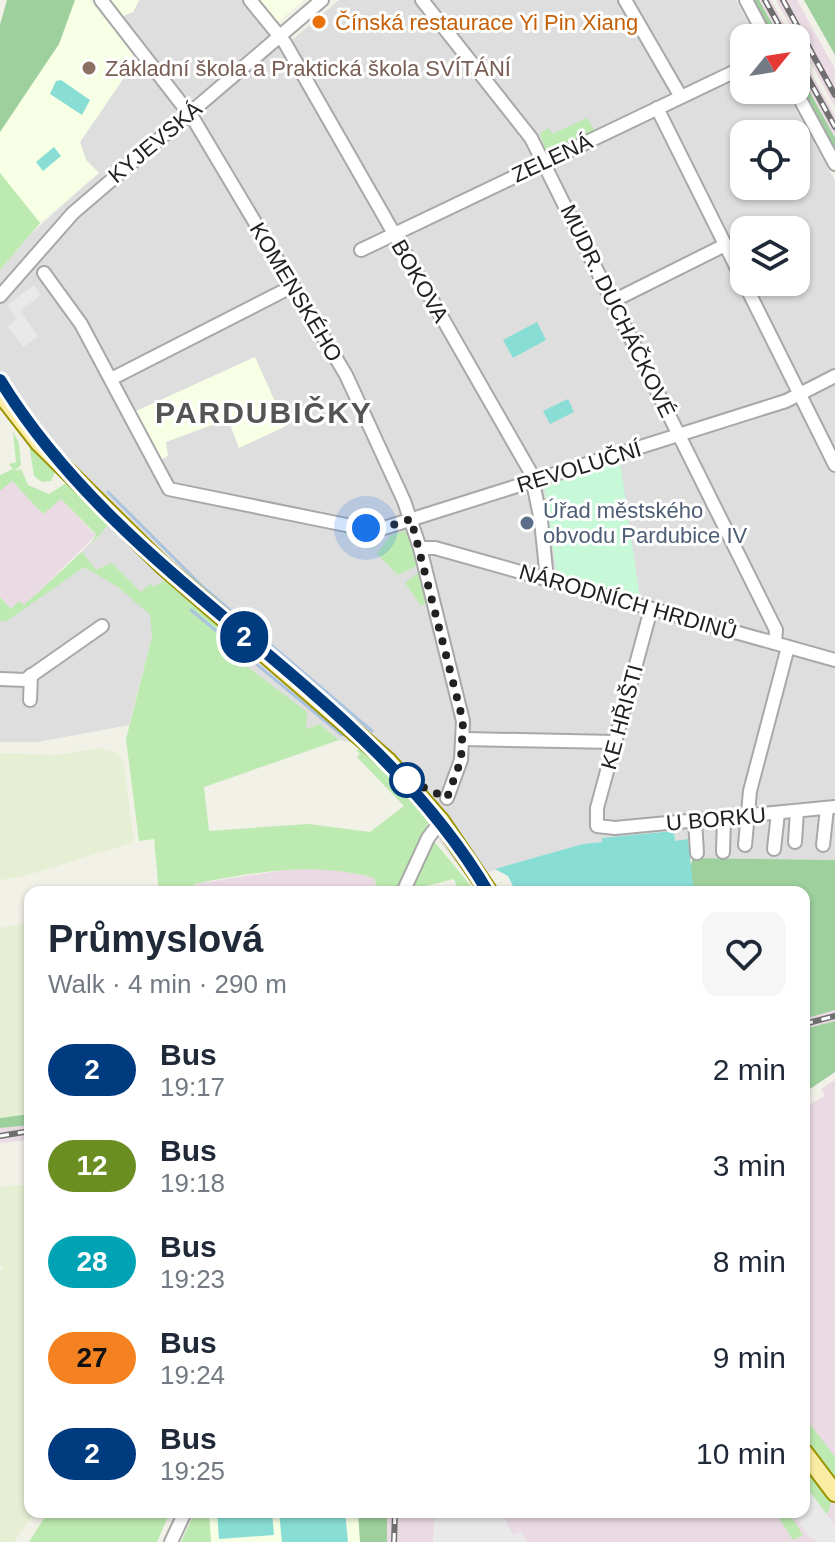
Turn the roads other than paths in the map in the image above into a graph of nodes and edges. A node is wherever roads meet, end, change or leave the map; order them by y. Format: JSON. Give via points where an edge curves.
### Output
{"nodes":[{"id":1,"x":101,"y":0,"type":"edge"},
{"id":2,"x":250,"y":0,"type":"edge"},
{"id":3,"x":322,"y":0,"type":"edge"},
{"id":4,"x":422,"y":0,"type":"edge"},
{"id":5,"x":625,"y":0,"type":"edge"},
{"id":6,"x":746,"y":0,"type":"edge"},
{"id":7,"x":759,"y":24,"type":"edge"},
{"id":8,"x":280,"y":36,"type":"junction"},
{"id":9,"x":730,"y":74,"type":"edge"},
{"id":10,"x":681,"y":97,"type":"junction"},
{"id":11,"x":803,"y":104,"type":"edge"},
{"id":12,"x":657,"y":108,"type":"junction"},
{"id":13,"x":189,"y":113,"type":"junction"},
{"id":14,"x":544,"y":162,"type":"junction"},
{"id":15,"x":835,"y":164,"type":"edge"},
{"id":16,"x":392,"y":234,"type":"junction"},
{"id":17,"x":725,"y":245,"type":"junction"},
{"id":18,"x":361,"y":250,"type":"dead end"},
{"id":19,"x":44,"y":273,"type":"dead end"},
{"id":20,"x":293,"y":286,"type":"junction"},
{"id":21,"x":0,"y":296,"type":"edge"},
{"id":22,"x":613,"y":301,"type":"junction"},
{"id":23,"x":835,"y":376,"type":"edge"},
{"id":24,"x":111,"y":379,"type":"junction"},
{"id":25,"x":0,"y":380,"type":"edge"},
{"id":26,"x":0,"y":393,"type":"edge"},
{"id":27,"x":800,"y":395,"type":"junction"},
{"id":28,"x":679,"y":435,"type":"junction"},
{"id":29,"x":835,"y":465,"type":"edge"},
{"id":30,"x":69,"y":472,"type":"junction"},
{"id":31,"x":534,"y":481,"type":"junction"},
{"id":32,"x":411,"y":519,"type":"junction"},
{"id":33,"x":420,"y":548,"type":"junction"},
{"id":34,"x":547,"y":579,"type":"junction"},
{"id":35,"x":651,"y":609,"type":"junction"},
{"id":36,"x":102,"y":626,"type":"dead end"},
{"id":37,"x":782,"y":645,"type":"junction"},
{"id":38,"x":835,"y":660,"type":"edge"},
{"id":39,"x":31,"y":675,"type":"junction"},
{"id":40,"x":0,"y":679,"type":"edge"},
{"id":41,"x":30,"y":700,"type":"dead end"},
{"id":42,"x":464,"y":739,"type":"junction"},
{"id":43,"x":615,"y":742,"type":"junction"},
{"id":44,"x":447,"y":798,"type":"dead end"},
{"id":45,"x":831,"y":808,"type":"edge"},
{"id":46,"x":797,"y":811,"type":"junction"},
{"id":47,"x":778,"y":813,"type":"junction"},
{"id":48,"x":748,"y":816,"type":"junction"},
{"id":49,"x":724,"y":818,"type":"junction"},
{"id":50,"x":695,"y":820,"type":"junction"},
{"id":51,"x":441,"y":821,"type":"junction"},
{"id":52,"x":597,"y":826,"type":"joint"},
{"id":53,"x":795,"y":842,"type":"dead end"},
{"id":54,"x":745,"y":845,"type":"dead end"},
{"id":55,"x":823,"y":845,"type":"dead end"},
{"id":56,"x":774,"y":849,"type":"dead end"},
{"id":57,"x":723,"y":852,"type":"dead end"},
{"id":58,"x":697,"y":853,"type":"dead end"},
{"id":59,"x":406,"y":886,"type":"edge"},
{"id":60,"x":485,"y":886,"type":"edge"},
{"id":61,"x":810,"y":1460,"type":"edge"},
{"id":62,"x":835,"y":1493,"type":"edge"},
{"id":63,"x":182,"y":1518,"type":"edge"},
{"id":64,"x":171,"y":1542,"type":"edge"}],
"edges":[{"from":1,"to":13,"type":"street","name":"KOMENSKÉHO"},
{"from":2,"to":8,"type":"street","name":"BOKOVA"},
{"from":3,"to":8,"type":"street","name":"KYJEVSKÁ"},
{"from":4,"to":14,"type":"street","name":"MUDR. DUCHÁČKOVÉ","via":[[525,127]]},
{"from":5,"to":10,"type":"street"},
{"from":6,"to":7,"type":"street"},
{"from":8,"to":13,"type":"street","name":"KYJEVSKÁ"},
{"from":8,"to":16,"type":"street","name":"BOKOVA"},
{"from":9,"to":10,"type":"street","name":"ZELENÁ"},
{"from":10,"to":12,"type":"street","name":"ZELENÁ"},
{"from":11,"to":15,"type":"street"},
{"from":12,"to":14,"type":"street","name":"ZELENÁ"},
{"from":12,"to":17,"type":"street"},
{"from":13,"to":20,"type":"street","name":"KOMENSKÉHO"},
{"from":13,"to":21,"type":"street","name":"KYJEVSKÁ","via":[[56,229]]},
{"from":14,"to":16,"type":"street","name":"ZELENÁ"},
{"from":14,"to":22,"type":"street","name":"MUDR. DUCHÁČKOVÉ"},
{"from":16,"to":18,"type":"street","name":"ZELENÁ"},
{"from":16,"to":31,"type":"street","name":"BOKOVA"},
{"from":17,"to":22,"type":"street"},
{"from":17,"to":27,"type":"street"},
{"from":19,"to":24,"type":"street","via":[[81,324]]},
{"from":20,"to":24,"type":"street"},
{"from":20,"to":32,"type":"street","name":"KOMENSKÉHO","via":[[346,375]]},
{"from":22,"to":28,"type":"street","name":"MUDR. DUCHÁČKOVÉ"},
{"from":23,"to":27,"type":"street","name":"REVOLUČNÍ"},
{"from":24,"to":32,"type":"street","via":[[169,489],[356,527],[384,528]]},
{"from":25,"to":30,"type":"main road"},
{"from":26,"to":30,"type":"main road"},
{"from":27,"to":28,"type":"street","name":"REVOLUČNÍ"},
{"from":27,"to":29,"type":"street"},
{"from":28,"to":31,"type":"street","name":"REVOLUČNÍ"},
{"from":28,"to":37,"type":"street","name":"MUDR. DUCHÁČKOVÉ"},
{"from":30,"to":51,"type":"main road","via":[[194,595],[377,750]]},
{"from":31,"to":32,"type":"street","name":"REVOLUČNÍ"},
{"from":31,"to":34,"type":"street","name":"BOKOVA"},
{"from":32,"to":33,"type":"street","name":"KOMENSKÉHO"},
{"from":33,"to":34,"type":"street","name":"NÁRODNÍCH HRDINŮ"},
{"from":33,"to":42,"type":"street","name":"KOMENSKÉHO"},
{"from":34,"to":35,"type":"street","name":"NÁRODNÍCH HRDINŮ"},
{"from":35,"to":37,"type":"street","name":"NÁRODNÍCH HRDINŮ"},
{"from":35,"to":43,"type":"street","name":"KE HŘIŠTI"},
{"from":36,"to":39,"type":"street"},
{"from":37,"to":38,"type":"street","name":"NÁRODNÍCH HRDINŮ"},
{"from":37,"to":48,"type":"street"},
{"from":39,"to":40,"type":"street","via":[[25,680]]},
{"from":39,"to":41,"type":"street"},
{"from":42,"to":43,"type":"street"},
{"from":42,"to":44,"type":"street","name":"KOMENSKÉHO"},
{"from":43,"to":52,"type":"street","name":"KE HŘIŠTI"},
{"from":45,"to":46,"type":"street","name":"U BORKU"},
{"from":45,"to":55,"type":"street"},
{"from":46,"to":47,"type":"street","name":"U BORKU"},
{"from":46,"to":53,"type":"street"},
{"from":47,"to":48,"type":"street","name":"U BORKU"},
{"from":47,"to":56,"type":"street"},
{"from":48,"to":49,"type":"street","name":"U BORKU"},
{"from":48,"to":54,"type":"street"},
{"from":49,"to":50,"type":"street","name":"U BORKU"},
{"from":49,"to":57,"type":"street"},
{"from":50,"to":52,"type":"street","name":"U BORKU"},
{"from":50,"to":58,"type":"street"},
{"from":51,"to":59,"type":"street"},
{"from":51,"to":60,"type":"main road"},
{"from":61,"to":62,"type":"main road"},
{"from":63,"to":64,"type":"street"}]}
